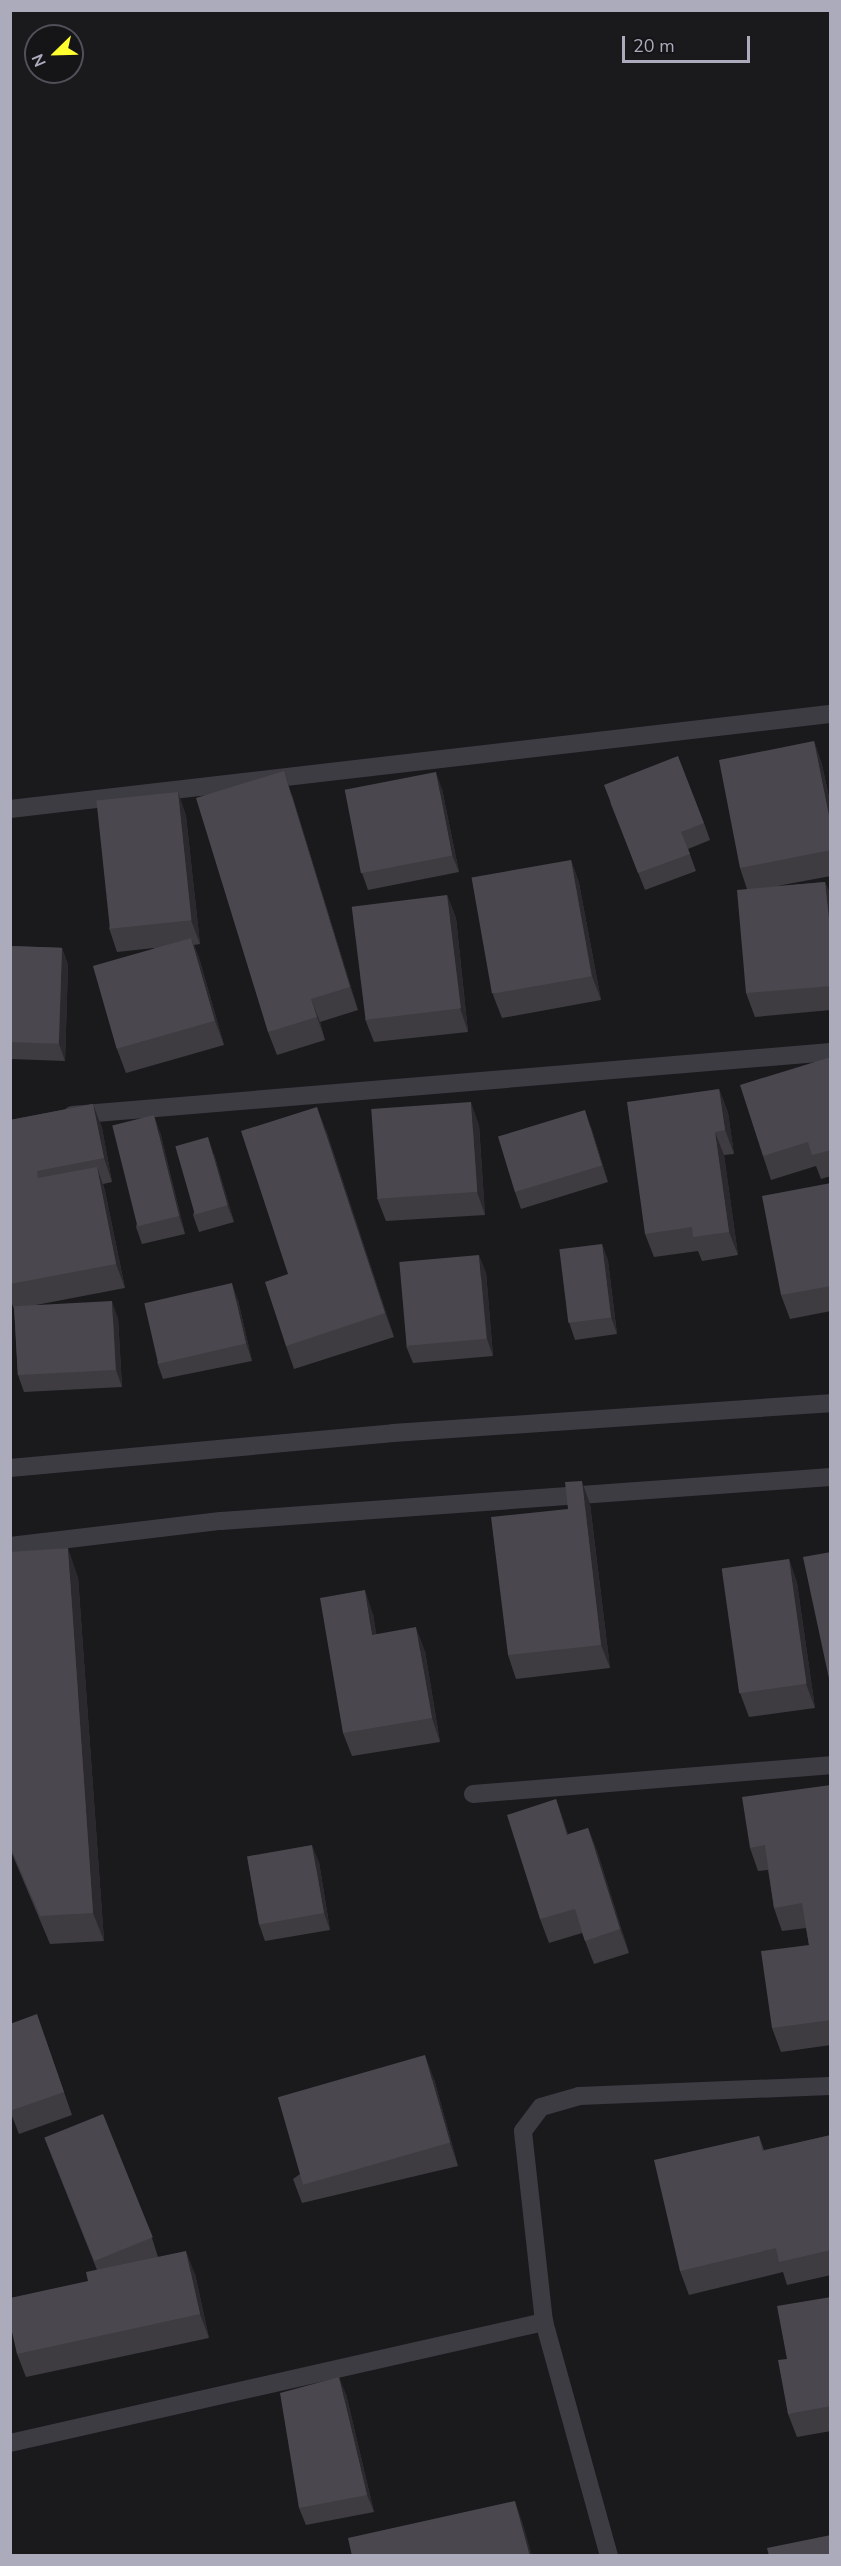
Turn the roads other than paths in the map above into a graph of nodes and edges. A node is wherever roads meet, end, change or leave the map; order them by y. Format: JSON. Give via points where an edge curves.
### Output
{"nodes":[{"id":1,"x":831,"y":714,"type":"edge"},
{"id":2,"x":10,"y":808,"type":"edge"},
{"id":3,"x":831,"y":1052,"type":"edge"},
{"id":4,"x":58,"y":1116,"type":"edge"},
{"id":5,"x":831,"y":1403,"type":"edge"},
{"id":6,"x":10,"y":1468,"type":"edge"},
{"id":7,"x":831,"y":1477,"type":"edge"},
{"id":8,"x":10,"y":1546,"type":"edge"},
{"id":9,"x":831,"y":1765,"type":"edge"},
{"id":10,"x":473,"y":1794,"type":"dead end"},
{"id":11,"x":831,"y":2086,"type":"edge"},
{"id":12,"x":544,"y":2322,"type":"junction"},
{"id":13,"x":10,"y":2443,"type":"edge"},
{"id":14,"x":609,"y":2556,"type":"edge"}],
"edges":[{"from":1,"to":2,"type":"street"},
{"from":3,"to":4,"type":"street"},
{"from":5,"to":6,"type":"street","via":[[393,1433]]},
{"from":7,"to":8,"type":"street","via":[[221,1521]]},
{"from":9,"to":10,"type":"street"},
{"from":11,"to":12,"type":"street","via":[[579,2096],[541,2107],[523,2131]]},
{"from":12,"to":13,"type":"street"},
{"from":12,"to":14,"type":"street"}]}
